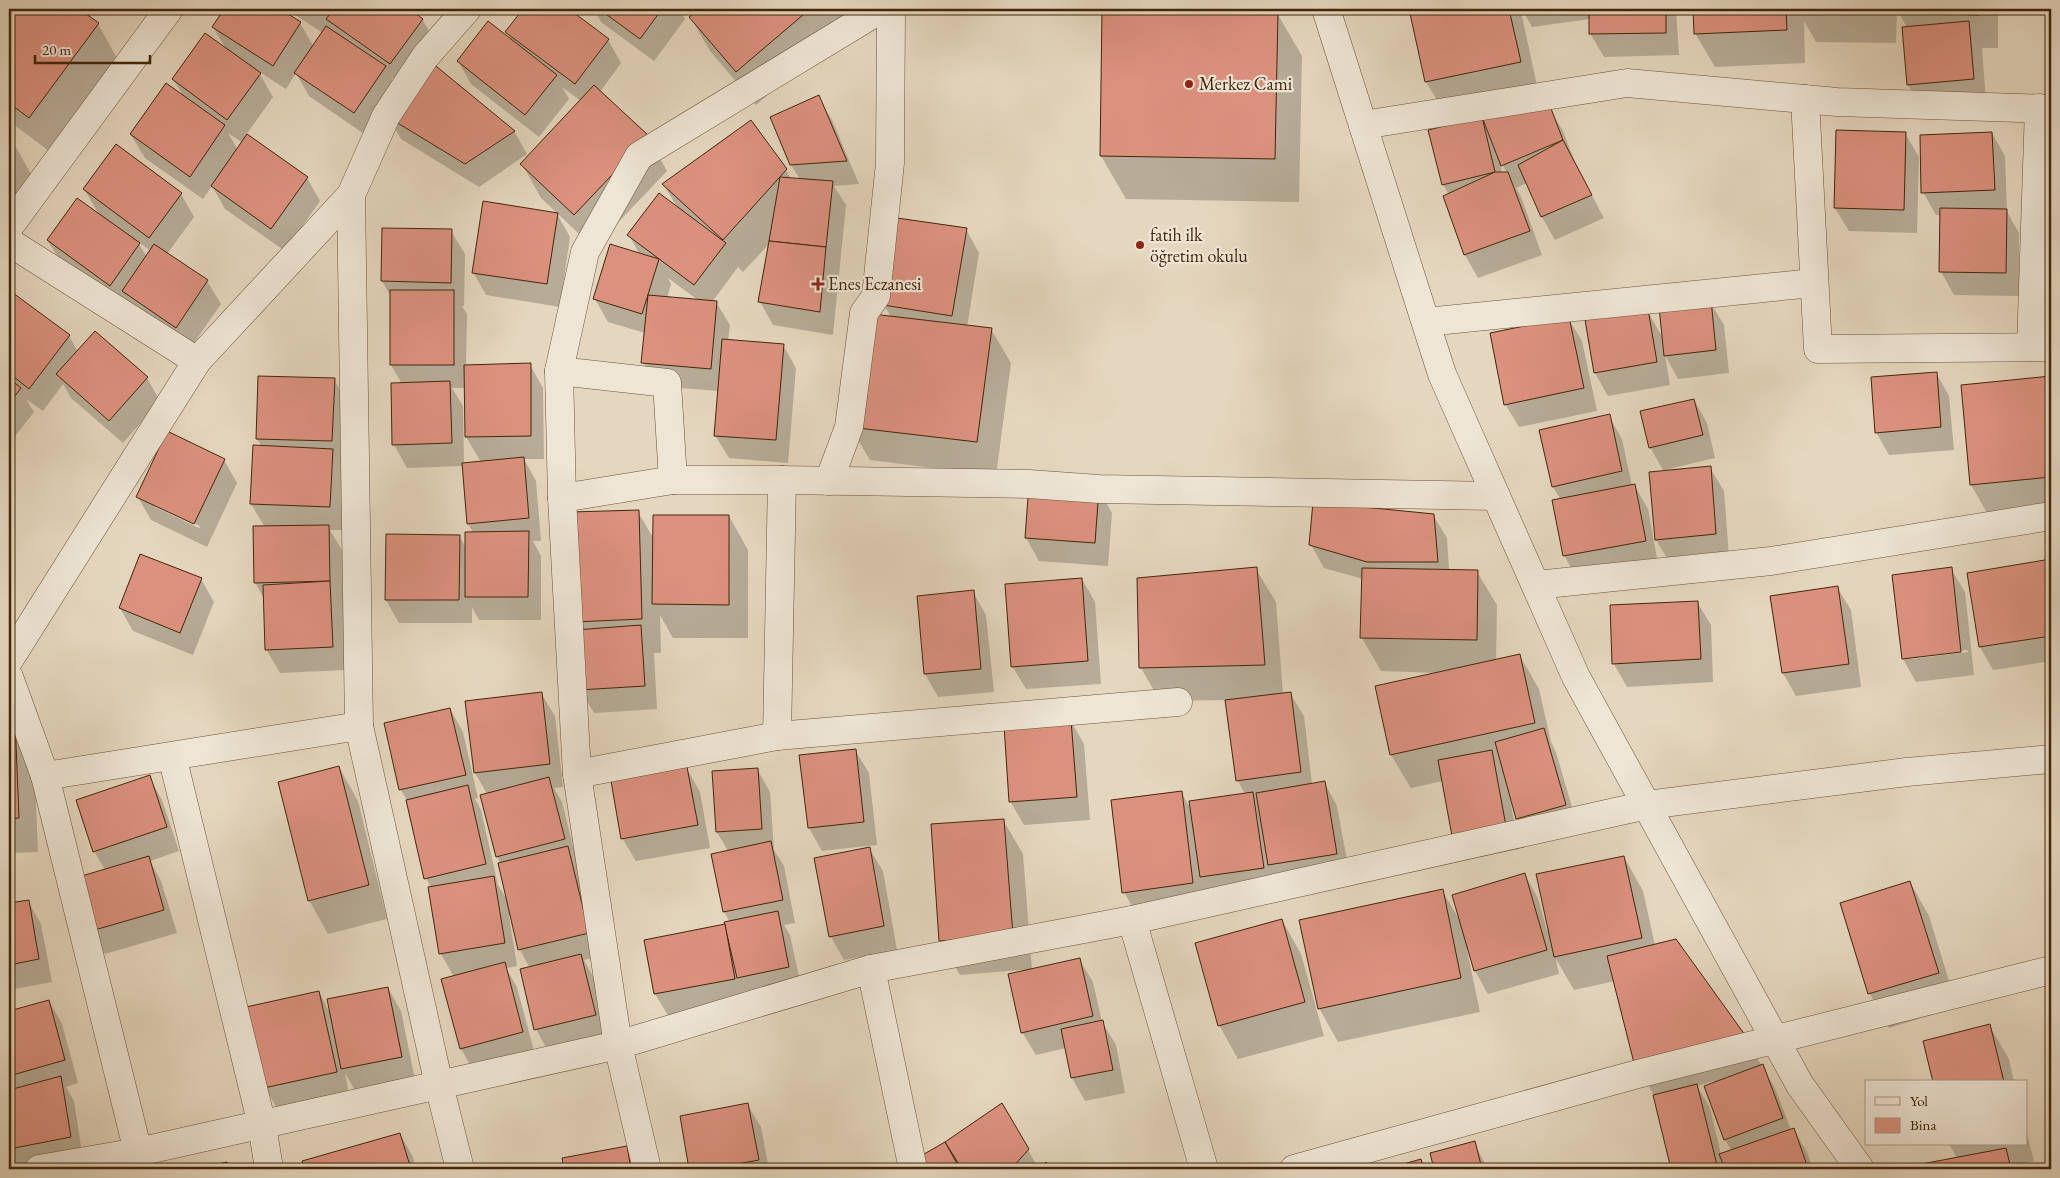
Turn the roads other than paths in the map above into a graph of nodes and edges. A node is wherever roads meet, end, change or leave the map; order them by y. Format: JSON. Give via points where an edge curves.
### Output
{"nodes":[{"id":1,"x":169,"y":9,"type":"edge"},
{"id":2,"x":467,"y":9,"type":"edge"},
{"id":3,"x":881,"y":9,"type":"edge"},
{"id":4,"x":891,"y":9,"type":"edge"},
{"id":5,"x":1326,"y":9,"type":"edge"},
{"id":6,"x":1804,"y":100,"type":"junction"},
{"id":7,"x":2045,"y":108,"type":"edge"},
{"id":8,"x":1363,"y":125,"type":"junction"},
{"id":9,"x":351,"y":195,"type":"junction"},
{"id":10,"x":9,"y":227,"type":"edge"},
{"id":11,"x":9,"y":242,"type":"edge"},
{"id":12,"x":1813,"y":283,"type":"junction"},
{"id":13,"x":1426,"y":322,"type":"junction"},
{"id":14,"x":2041,"y":347,"type":"edge"},
{"id":15,"x":197,"y":361,"type":"junction"},
{"id":16,"x":559,"y":371,"type":"junction"},
{"id":17,"x":673,"y":480,"type":"junction"},
{"id":18,"x":782,"y":480,"type":"junction"},
{"id":19,"x":829,"y":481,"type":"junction"},
{"id":20,"x":1496,"y":496,"type":"junction"},
{"id":21,"x":562,"y":498,"type":"junction"},
{"id":22,"x":2051,"y":516,"type":"edge"},
{"id":23,"x":1536,"y":585,"type":"junction"},
{"id":24,"x":9,"y":660,"type":"edge"},
{"id":25,"x":9,"y":677,"type":"edge"},
{"id":26,"x":1178,"y":702,"type":"dead end"},
{"id":27,"x":359,"y":726,"type":"junction"},
{"id":28,"x":777,"y":736,"type":"junction"},
{"id":29,"x":172,"y":756,"type":"junction"},
{"id":30,"x":2051,"y":759,"type":"edge"},
{"id":31,"x":577,"y":774,"type":"junction"},
{"id":32,"x":45,"y":776,"type":"junction"},
{"id":33,"x":1647,"y":805,"type":"junction"},
{"id":34,"x":1132,"y":920,"type":"junction"},
{"id":35,"x":871,"y":969,"type":"junction"},
{"id":36,"x":2051,"y":970,"type":"edge"},
{"id":37,"x":1776,"y":1040,"type":"junction"},
{"id":38,"x":618,"y":1045,"type":"junction"},
{"id":39,"x":438,"y":1085,"type":"junction"},
{"id":40,"x":262,"y":1125,"type":"junction"},
{"id":41,"x":138,"y":1152,"type":"junction"},
{"id":42,"x":87,"y":1165,"type":"edge"},
{"id":43,"x":39,"y":1169,"type":"edge"},
{"id":44,"x":269,"y":1169,"type":"edge"},
{"id":45,"x":460,"y":1169,"type":"edge"},
{"id":46,"x":646,"y":1169,"type":"edge"},
{"id":47,"x":913,"y":1169,"type":"edge"},
{"id":48,"x":1204,"y":1169,"type":"edge"},
{"id":49,"x":1294,"y":1169,"type":"edge"},
{"id":50,"x":1860,"y":1169,"type":"edge"}],
"edges":[{"from":1,"to":10,"type":"street"},
{"from":2,"to":9,"type":"street","via":[[425,57],[386,116]]},
{"from":3,"to":16,"type":"street","via":[[639,156],[585,252]]},
{"from":4,"to":19,"type":"street","via":[[890,163],[876,296],[864,313],[849,427]]},
{"from":5,"to":8,"type":"street"},
{"from":6,"to":7,"type":"street"},
{"from":6,"to":8,"type":"street","via":[[1627,83]]},
{"from":6,"to":12,"type":"street"},
{"from":7,"to":14,"type":"street"},
{"from":8,"to":13,"type":"street"},
{"from":9,"to":15,"type":"street"},
{"from":9,"to":27,"type":"street"},
{"from":11,"to":15,"type":"street"},
{"from":12,"to":13,"type":"street"},
{"from":12,"to":14,"type":"street","via":[[1818,349]]},
{"from":13,"to":20,"type":"street","via":[[1442,374]]},
{"from":15,"to":24,"type":"street"},
{"from":16,"to":17,"type":"street","via":[[667,383]]},
{"from":16,"to":21,"type":"street"},
{"from":17,"to":18,"type":"street"},
{"from":17,"to":21,"type":"street"},
{"from":18,"to":19,"type":"street"},
{"from":18,"to":28,"type":"street"},
{"from":19,"to":20,"type":"street"},
{"from":20,"to":23,"type":"street"},
{"from":21,"to":31,"type":"street"},
{"from":22,"to":23,"type":"street","via":[[1771,561]]},
{"from":23,"to":33,"type":"street","via":[[1576,677]]},
{"from":25,"to":32,"type":"street"},
{"from":26,"to":28,"type":"street"},
{"from":27,"to":29,"type":"street"},
{"from":27,"to":39,"type":"street"},
{"from":28,"to":31,"type":"street"},
{"from":29,"to":32,"type":"street"},
{"from":29,"to":40,"type":"street"},
{"from":30,"to":33,"type":"street","via":[[1907,772]]},
{"from":31,"to":38,"type":"street"},
{"from":32,"to":41,"type":"street"},
{"from":33,"to":34,"type":"street"},
{"from":33,"to":37,"type":"street"},
{"from":34,"to":35,"type":"street"},
{"from":34,"to":48,"type":"street"},
{"from":35,"to":38,"type":"street"},
{"from":35,"to":47,"type":"street"},
{"from":36,"to":37,"type":"street"},
{"from":37,"to":49,"type":"street","via":[[1634,1075]]},
{"from":37,"to":50,"type":"street","via":[[1800,1084]]},
{"from":38,"to":39,"type":"street"},
{"from":38,"to":46,"type":"street"},
{"from":39,"to":40,"type":"street"},
{"from":39,"to":45,"type":"street"},
{"from":40,"to":41,"type":"street"},
{"from":40,"to":44,"type":"street"},
{"from":41,"to":42,"type":"street"},
{"from":42,"to":43,"type":"street"}]}
